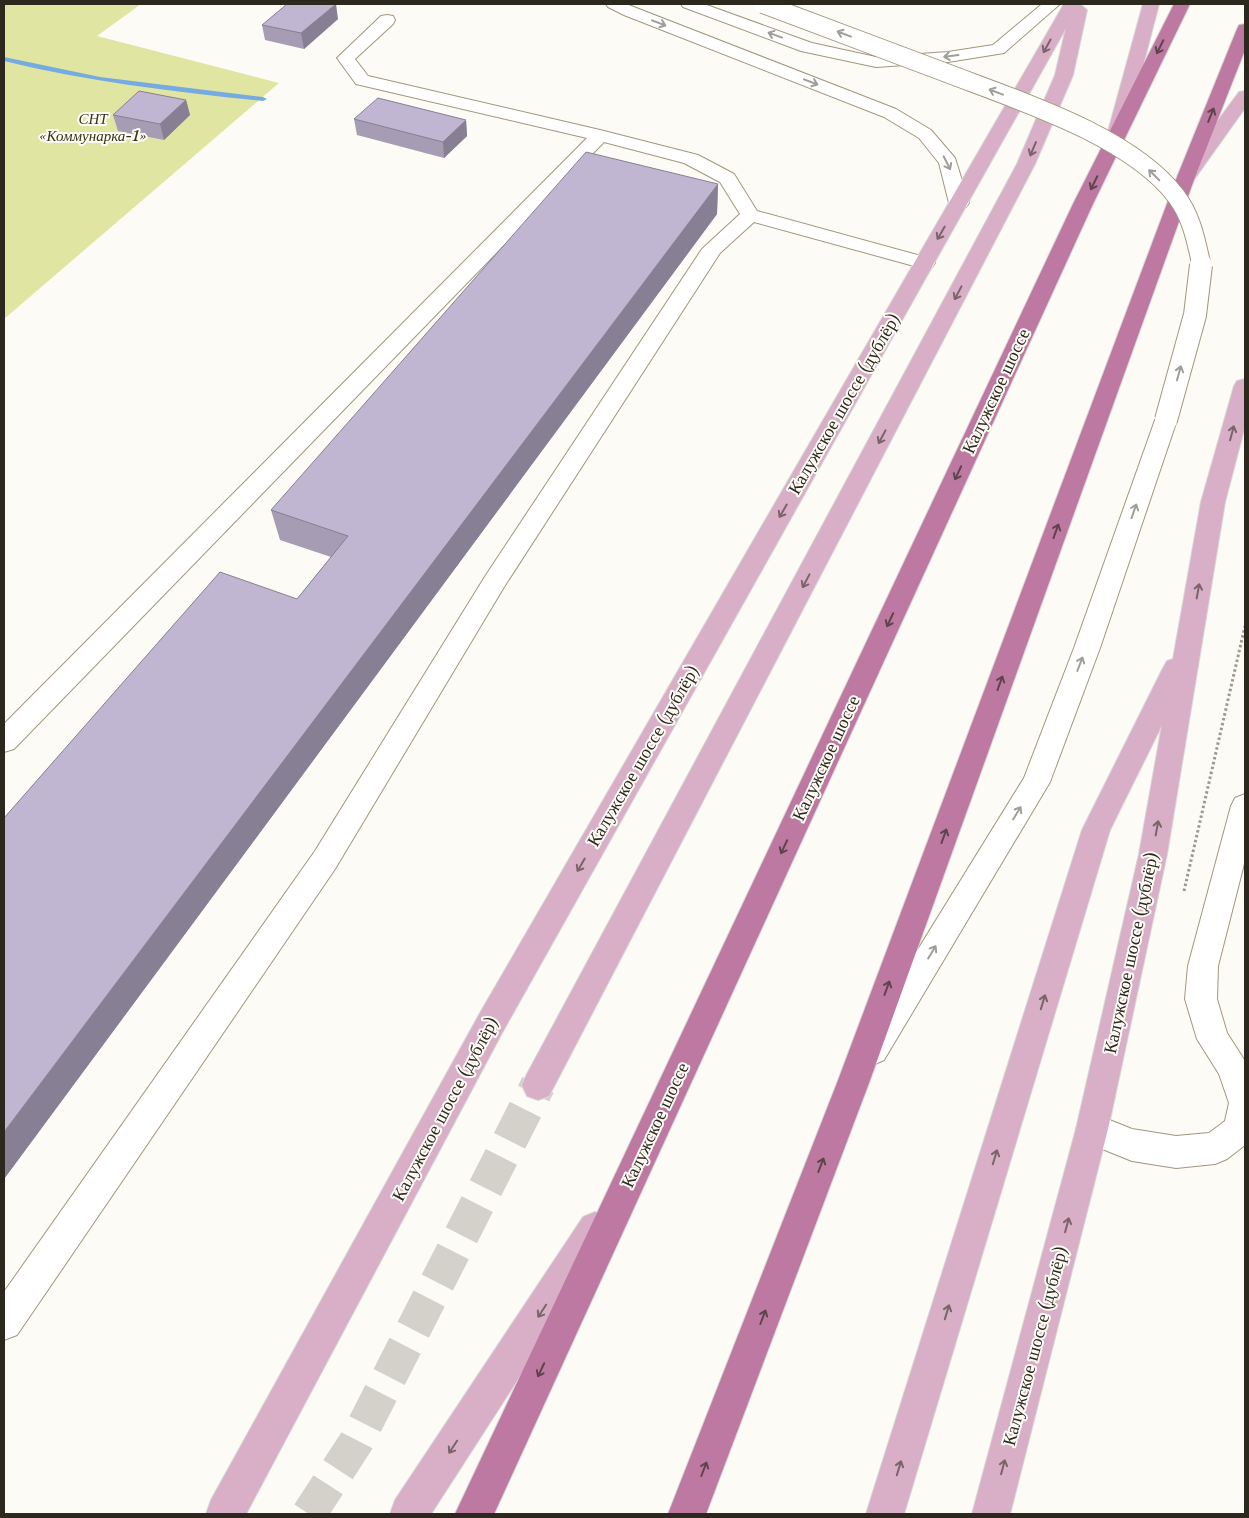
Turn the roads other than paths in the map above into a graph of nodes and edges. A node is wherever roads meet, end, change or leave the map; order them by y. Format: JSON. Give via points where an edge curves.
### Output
{"nodes":[{"id":1,"x":614,"y":4,"type":"edge"},
{"id":2,"x":689,"y":4,"type":"edge"},
{"id":3,"x":763,"y":4,"type":"edge"},
{"id":4,"x":1052,"y":4,"type":"edge"},
{"id":5,"x":1072,"y":4,"type":"edge"},
{"id":6,"x":1080,"y":4,"type":"edge"},
{"id":7,"x":1151,"y":4,"type":"edge"},
{"id":8,"x":1182,"y":4,"type":"edge"},
{"id":9,"x":387,"y":20,"type":"dead end"},
{"id":10,"x":1245,"y":29,"type":"edge"},
{"id":11,"x":1245,"y":96,"type":"edge"},
{"id":12,"x":600,"y":135,"type":"junction"},
{"id":13,"x":1115,"y":139,"type":"junction"},
{"id":14,"x":1186,"y":177,"type":"junction"},
{"id":15,"x":958,"y":203,"type":"junction"},
{"id":16,"x":750,"y":215,"type":"junction"},
{"id":17,"x":924,"y":263,"type":"junction"},
{"id":18,"x":1245,"y":386,"type":"edge"},
{"id":19,"x":1190,"y":639,"type":"junction"},
{"id":20,"x":4,"y":740,"type":"edge"},
{"id":21,"x":1245,"y":806,"type":"edge"},
{"id":22,"x":852,"y":1083,"type":"junction"},
{"id":23,"x":538,"y":1085,"type":"tunnel mouth"},
{"id":24,"x":1092,"y":1129,"type":"junction"},
{"id":25,"x":636,"y":1167,"type":"junction"},
{"id":26,"x":4,"y":1322,"type":"edge"},
{"id":27,"x":225,"y":1514,"type":"edge"},
{"id":28,"x":409,"y":1514,"type":"edge"},
{"id":29,"x":474,"y":1514,"type":"edge"},
{"id":30,"x":687,"y":1514,"type":"edge"},
{"id":31,"x":885,"y":1514,"type":"edge"},
{"id":32,"x":991,"y":1514,"type":"edge"}],
"edges":[{"from":1,"to":15,"type":"street","one_way":true,"via":[[890,113],[925,134],[948,162]]},
{"from":4,"to":2,"type":"street","one_way":true,"via":[[998,50],[876,62],[807,48]]},
{"from":22,"to":3,"type":"street","one_way":true,"bridge":true,"via":[[1036,782],[1087,648],[1166,420],[1195,315],[1202,268],[1194,229],[1176,196],[1142,162],[1087,130],[1034,106]]},
{"from":5,"to":15,"type":"main road","name":"Калужское шоссе (дублёр)","one_way":true},
{"from":6,"to":23,"type":"main road","one_way":true,"via":[[1064,75],[1026,164]]},
{"from":7,"to":13,"type":"main road"},
{"from":8,"to":13,"type":"highway","name":"Калужское шоссе","one_way":true},
{"from":9,"to":12,"type":"street","via":[[346,58],[362,80]]},
{"from":14,"to":10,"type":"highway","one_way":true},
{"from":11,"to":14,"type":"main road"},
{"from":12,"to":16,"type":"street","via":[[691,159],[720,174],[727,178]]},
{"from":12,"to":20,"type":"street"},
{"from":13,"to":25,"type":"highway","name":"Калужское шоссе","one_way":true},
{"from":22,"to":14,"type":"highway","one_way":true},
{"from":15,"to":17,"type":"main road","name":"Калужское шоссе (дублёр)","one_way":true},
{"from":16,"to":17,"type":"street"},
{"from":16,"to":26,"type":"street","via":[[712,249],[495,581],[325,860]]},
{"from":17,"to":27,"type":"main road","name":"Калужское шоссе (дублёр)","one_way":true,"via":[[496,1014]]},
{"from":19,"to":18,"type":"main road","name":"Калужское шоссе (дублёр)","one_way":true,"via":[[1213,502]]},
{"from":24,"to":19,"type":"main road","name":"Калужское шоссе (дублёр)","one_way":true,"via":[[1153,854]]},
{"from":31,"to":19,"type":"main road","one_way":true,"via":[[1096,830]]},
{"from":21,"to":24,"type":"street","via":[[1202,966],[1201,999],[1214,1039],[1232,1067],[1245,1102],[1239,1130],[1215,1148],[1176,1152],[1132,1145]]},
{"from":30,"to":22,"type":"highway","one_way":true},
{"from":32,"to":24,"type":"main road","name":"Калужское шоссе (дублёр)","one_way":true},
{"from":25,"to":28,"type":"main road","one_way":true},
{"from":25,"to":29,"type":"highway","name":"Калужское шоссе","one_way":true}]}
